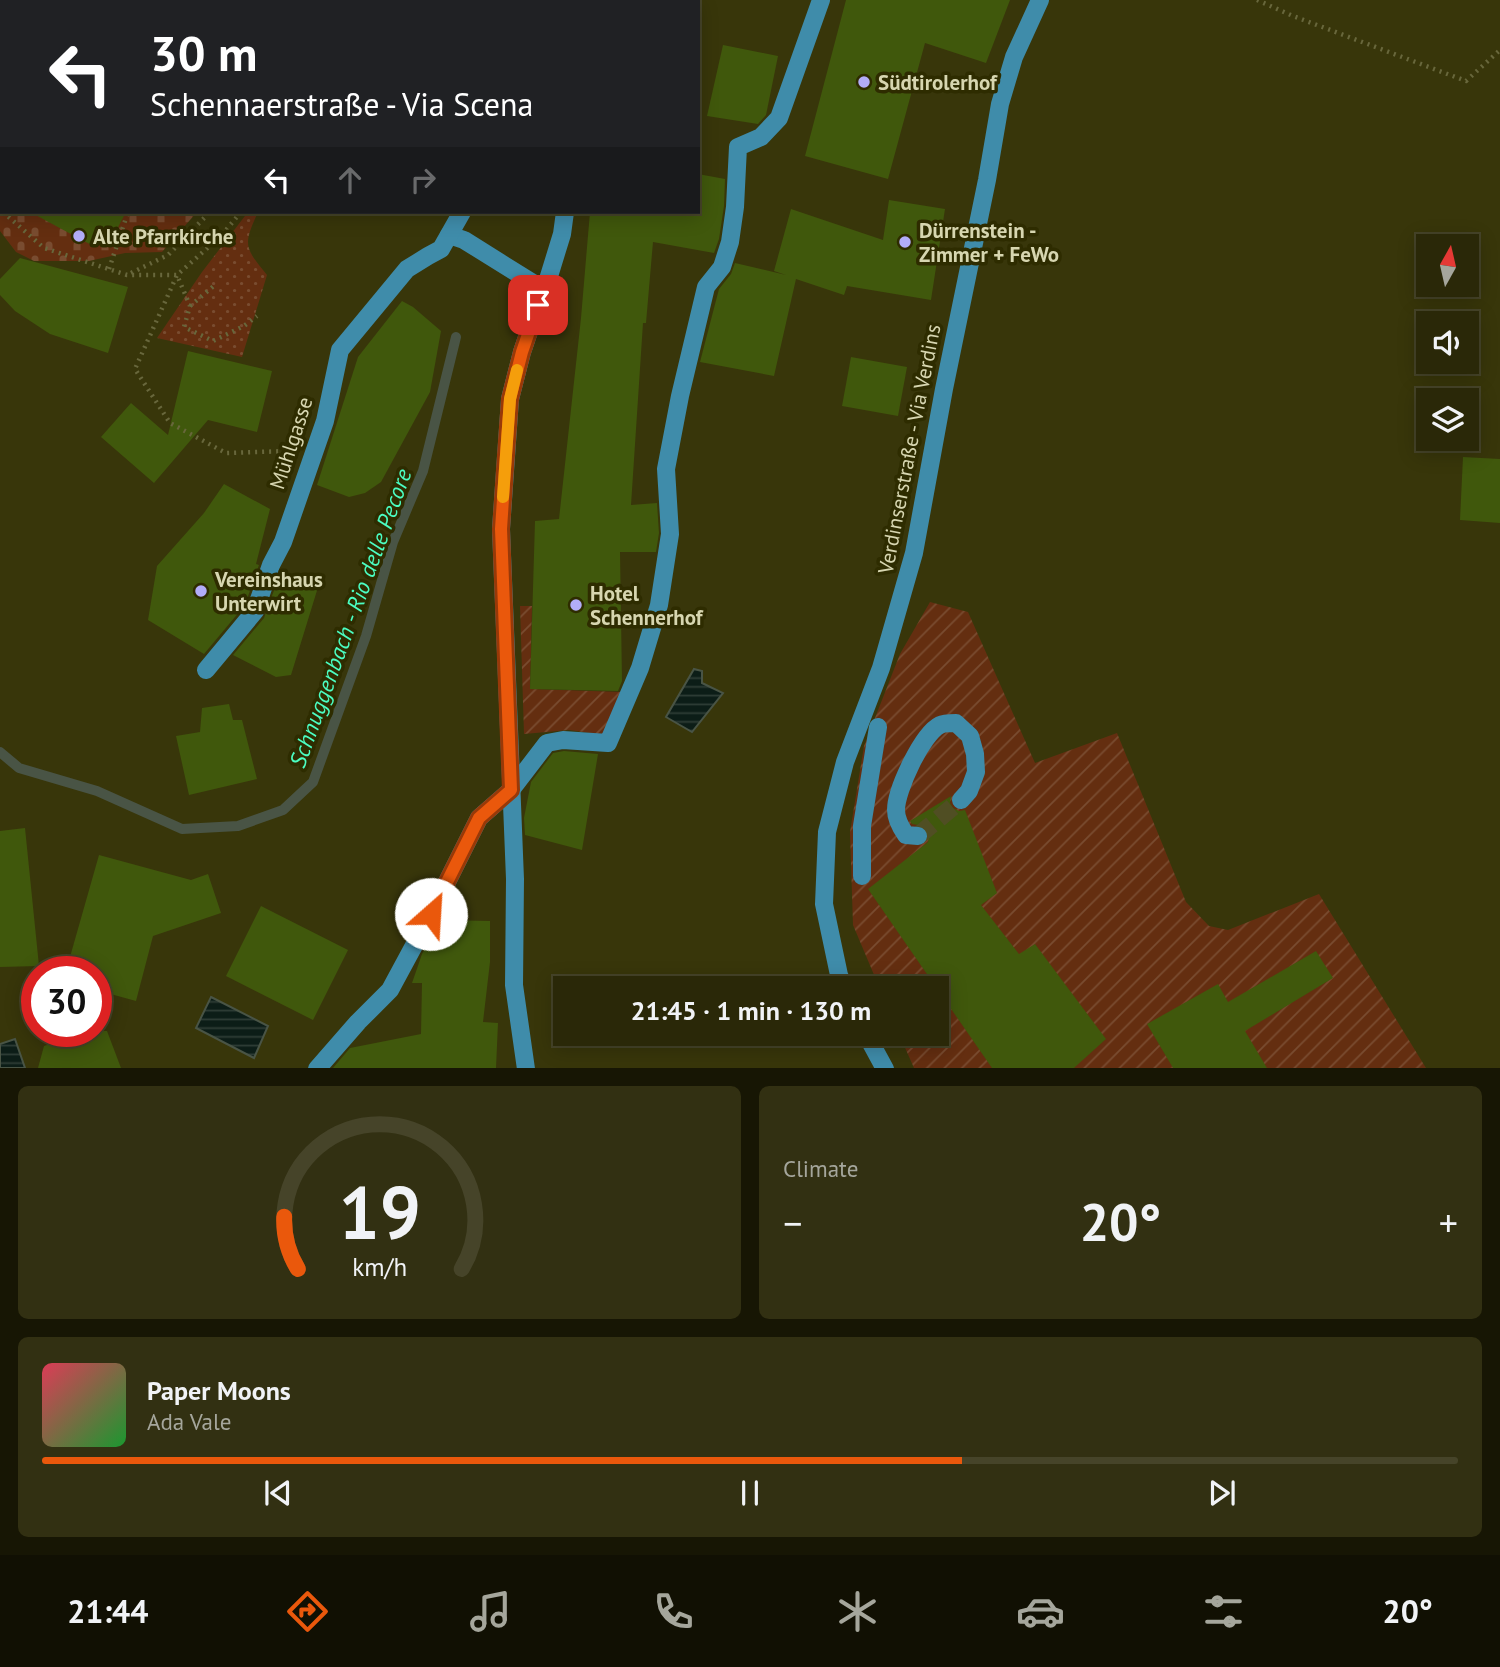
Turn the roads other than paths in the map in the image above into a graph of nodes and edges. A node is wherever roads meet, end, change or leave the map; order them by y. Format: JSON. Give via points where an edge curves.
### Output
{"nodes":[{"id":1,"x":821,"y":0,"type":"edge"},
{"id":2,"x":1041,"y":0,"type":"edge"},
{"id":3,"x":461,"y":214,"type":"edge"},
{"id":4,"x":565,"y":214,"type":"edge"},
{"id":5,"x":445,"y":242,"type":"junction"},
{"id":6,"x":544,"y":290,"type":"junction"},
{"id":7,"x":206,"y":670,"type":"dead end"},
{"id":8,"x":878,"y":727,"type":"dead end"},
{"id":9,"x":511,"y":790,"type":"junction"},
{"id":10,"x":961,"y":800,"type":"tunnel mouth"},
{"id":11,"x":918,"y":836,"type":"dead end"},
{"id":12,"x":862,"y":876,"type":"dead end"},
{"id":13,"x":839,"y":976,"type":"edge"},
{"id":14,"x":873,"y":1046,"type":"edge"},
{"id":15,"x":318,"y":1068,"type":"edge"},
{"id":16,"x":526,"y":1068,"type":"edge"},
{"id":17,"x":884,"y":1068,"type":"edge"}],
"edges":[{"from":1,"to":9,"type":"street","via":[[779,118],[761,137],[738,147],[730,242],[722,267],[706,287],[666,469],[670,534],[659,605],[640,668],[608,743],[563,740],[547,744]]},
{"from":2,"to":13,"type":"street","name":"Verdinserstraße - Via Verdins","via":[[1014,57],[1000,104],[914,553],[881,668],[845,762],[827,832],[824,904]]},
{"from":3,"to":5,"type":"street"},
{"from":4,"to":6,"type":"street"},
{"from":5,"to":6,"type":"street","via":[[464,240]]},
{"from":5,"to":7,"type":"street","name":"Mühlgasse","via":[[407,269],[340,350],[325,421],[255,611]]},
{"from":6,"to":9,"type":"street","via":[[522,352],[507,430],[501,529]]},
{"from":8,"to":12,"type":"street","via":[[862,826]]},
{"from":9,"to":15,"type":"street","via":[[479,818],[390,990]]},
{"from":9,"to":16,"type":"street","via":[[516,879],[514,985]]},
{"from":10,"to":11,"type":"street","via":[[976,772],[975,754],[970,736],[956,723],[941,724],[916,754],[896,810],[906,835]]},
{"from":14,"to":17,"type":"street"}]}
